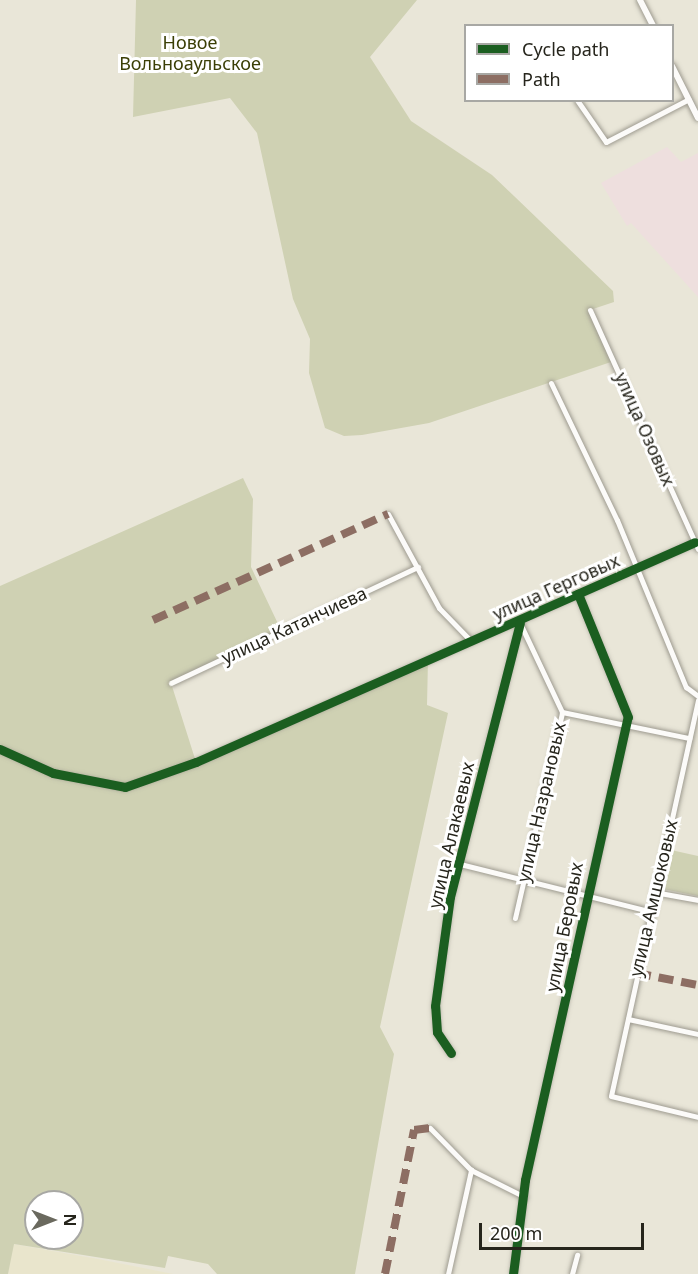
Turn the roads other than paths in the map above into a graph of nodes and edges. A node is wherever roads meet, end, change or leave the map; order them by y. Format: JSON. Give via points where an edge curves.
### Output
{"nodes":[{"id":1,"x":640,"y":0,"type":"edge"},
{"id":2,"x":651,"y":24,"type":"edge"},
{"id":3,"x":674,"y":70,"type":"edge"},
{"id":4,"x":689,"y":99,"type":"junction"},
{"id":5,"x":578,"y":102,"type":"edge"},
{"id":6,"x":698,"y":118,"type":"edge"},
{"id":7,"x":590,"y":310,"type":"dead end"},
{"id":8,"x":551,"y":383,"type":"dead end"},
{"id":9,"x":388,"y":514,"type":"dead end"},
{"id":10,"x":697,"y":545,"type":"edge"},
{"id":11,"x":418,"y":567,"type":"junction"},
{"id":12,"x":637,"y":570,"type":"junction"},
{"id":13,"x":578,"y":594,"type":"junction"},
{"id":14,"x":520,"y":623,"type":"junction"},
{"id":15,"x":471,"y":641,"type":"junction"},
{"id":16,"x":171,"y":683,"type":"dead end"},
{"id":17,"x":698,"y":698,"type":"edge"},
{"id":18,"x":562,"y":711,"type":"junction"},
{"id":19,"x":627,"y":723,"type":"junction"},
{"id":20,"x":689,"y":738,"type":"junction"},
{"id":21,"x":1,"y":750,"type":"edge"},
{"id":22,"x":460,"y":864,"type":"junction"},
{"id":23,"x":523,"y":880,"type":"junction"},
{"id":24,"x":654,"y":892,"type":"junction"},
{"id":25,"x":585,"y":896,"type":"junction"},
{"id":26,"x":698,"y":900,"type":"edge"},
{"id":27,"x":648,"y":911,"type":"junction"},
{"id":28,"x":514,"y":918,"type":"dead end"},
{"id":29,"x":627,"y":1019,"type":"junction"},
{"id":30,"x":698,"y":1034,"type":"edge"},
{"id":31,"x":451,"y":1053,"type":"dead end"},
{"id":32,"x":698,"y":1117,"type":"edge"},
{"id":33,"x":430,"y":1128,"type":"dead end"},
{"id":34,"x":471,"y":1170,"type":"junction"},
{"id":35,"x":525,"y":1197,"type":"junction"},
{"id":36,"x":577,"y":1255,"type":"dead end"},
{"id":37,"x":448,"y":1274,"type":"edge"},
{"id":38,"x":513,"y":1274,"type":"edge"},
{"id":39,"x":572,"y":1274,"type":"edge"}],
"edges":[{"from":1,"to":2,"type":"street"},
{"from":3,"to":4,"type":"street"},
{"from":4,"to":5,"type":"street","via":[[606,142]]},
{"from":4,"to":6,"type":"street"},
{"from":7,"to":10,"type":"street","name":"улица Озовых"},
{"from":8,"to":12,"type":"street","name":"улица Амшоковых"},
{"from":9,"to":11,"type":"street"},
{"from":10,"to":12,"type":"street","name":"улица Герговых"},
{"from":11,"to":15,"type":"street","via":[[439,608]]},
{"from":11,"to":16,"type":"street","name":"улица Катанчиева"},
{"from":12,"to":13,"type":"street","name":"улица Герговых"},
{"from":12,"to":17,"type":"street","name":"улица Амшоковых","via":[[687,687]]},
{"from":13,"to":14,"type":"street","name":"улица Герговых"},
{"from":13,"to":19,"type":"street"},
{"from":14,"to":15,"type":"street","name":"улица Герговых"},
{"from":14,"to":18,"type":"street","name":"улица Назрановых"},
{"from":14,"to":22,"type":"street","name":"улица Алакаевых"},
{"from":15,"to":21,"type":"street","name":"улица Герговых","via":[[196,762],[124,787],[53,773]]},
{"from":17,"to":20,"type":"street","name":"улица Амшоковых"},
{"from":18,"to":19,"type":"street"},
{"from":18,"to":23,"type":"street","name":"улица Назрановых"},
{"from":19,"to":20,"type":"street"},
{"from":19,"to":25,"type":"street","name":"улица Беровых"},
{"from":20,"to":24,"type":"street","name":"улица Амшоковых"},
{"from":22,"to":23,"type":"street"},
{"from":22,"to":31,"type":"street","name":"улица Алакаевых","via":[[435,1006],[437,1032]]},
{"from":23,"to":25,"type":"street"},
{"from":23,"to":28,"type":"street","name":"улица Назрановых"},
{"from":24,"to":26,"type":"street"},
{"from":24,"to":27,"type":"street","name":"улица Амшоковых"},
{"from":25,"to":27,"type":"street"},
{"from":25,"to":35,"type":"street","name":"улица Беровых"},
{"from":27,"to":29,"type":"street","name":"улица Амшоковых"},
{"from":29,"to":30,"type":"street"},
{"from":29,"to":32,"type":"street","name":"улица Амшоковых","via":[[611,1096]]},
{"from":33,"to":34,"type":"street"},
{"from":34,"to":35,"type":"street"},
{"from":34,"to":37,"type":"street"},
{"from":35,"to":38,"type":"street","name":"улица Беровых"},
{"from":36,"to":39,"type":"street"}]}
